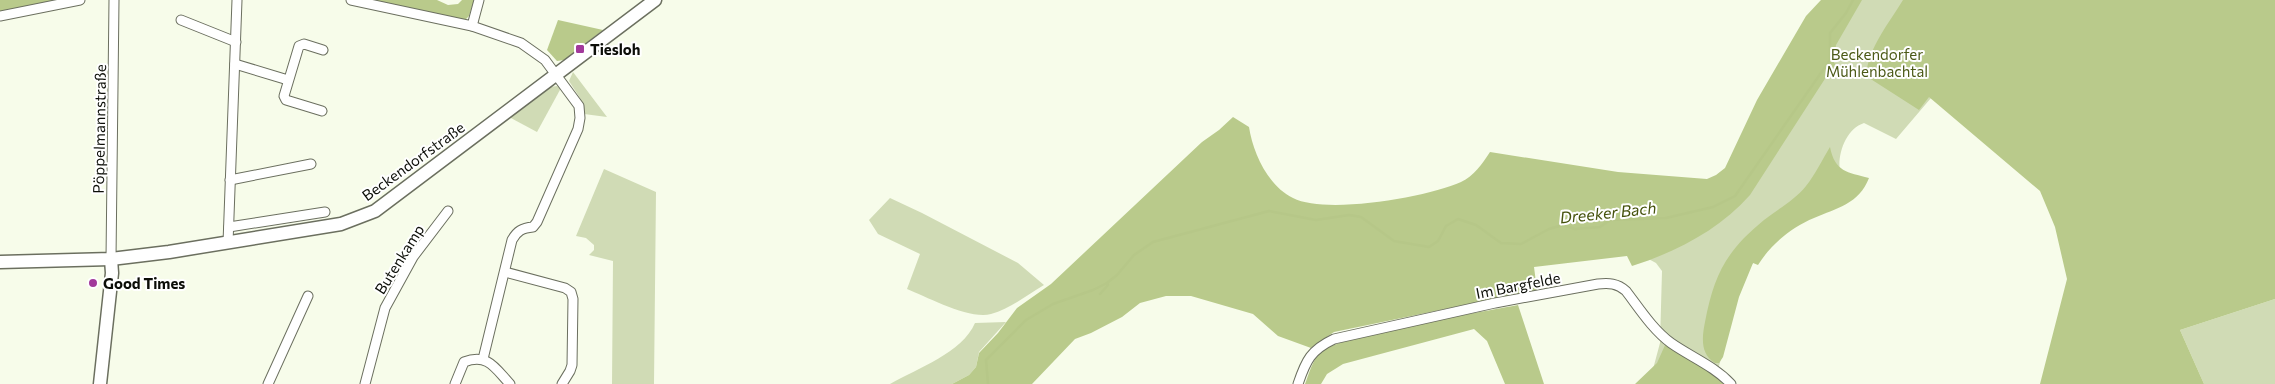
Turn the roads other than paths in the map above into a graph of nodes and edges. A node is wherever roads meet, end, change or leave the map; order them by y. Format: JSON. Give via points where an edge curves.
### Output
{"nodes":[{"id":1,"x":80,"y":0,"type":"edge"},
{"id":2,"x":114,"y":0,"type":"edge"},
{"id":3,"x":237,"y":0,"type":"edge"},
{"id":4,"x":351,"y":0,"type":"edge"},
{"id":5,"x":479,"y":0,"type":"edge"},
{"id":6,"x":655,"y":0,"type":"edge"},
{"id":7,"x":0,"y":16,"type":"edge"},
{"id":8,"x":181,"y":20,"type":"dead end"},
{"id":9,"x":472,"y":26,"type":"junction"},
{"id":10,"x":236,"y":42,"type":"junction"},
{"id":11,"x":323,"y":50,"type":"dead end"},
{"id":12,"x":235,"y":64,"type":"junction"},
{"id":13,"x":557,"y":75,"type":"junction"},
{"id":14,"x":288,"y":80,"type":"junction"},
{"id":15,"x":322,"y":111,"type":"dead end"},
{"id":16,"x":311,"y":164,"type":"dead end"},
{"id":17,"x":230,"y":180,"type":"junction"},
{"id":18,"x":448,"y":211,"type":"dead end"},
{"id":19,"x":326,"y":212,"type":"dead end"},
{"id":20,"x":229,"y":227,"type":"junction"},
{"id":21,"x":228,"y":243,"type":"junction"},
{"id":22,"x":111,"y":259,"type":"junction"},
{"id":23,"x":0,"y":262,"type":"edge"},
{"id":24,"x":505,"y":272,"type":"junction"},
{"id":25,"x":308,"y":296,"type":"dead end"},
{"id":26,"x":483,"y":359,"type":"junction"},
{"id":27,"x":100,"y":384,"type":"edge"},
{"id":28,"x":268,"y":384,"type":"edge"},
{"id":29,"x":365,"y":384,"type":"edge"},
{"id":30,"x":455,"y":384,"type":"edge"},
{"id":31,"x":510,"y":384,"type":"edge"},
{"id":32,"x":562,"y":384,"type":"edge"},
{"id":33,"x":1298,"y":384,"type":"edge"},
{"id":34,"x":1731,"y":384,"type":"edge"}],
"edges":[{"from":1,"to":7,"type":"street"},
{"from":2,"to":22,"type":"street","name":"Pöppelmannstraße"},
{"from":3,"to":10,"type":"street"},
{"from":4,"to":9,"type":"street"},
{"from":5,"to":9,"type":"street"},
{"from":6,"to":13,"type":"street","name":"Beckendorfstraße"},
{"from":8,"to":10,"type":"street"},
{"from":9,"to":13,"type":"street","via":[[529,47],[546,60]]},
{"from":10,"to":12,"type":"street"},
{"from":11,"to":14,"type":"street","via":[[304,44],[299,46]]},
{"from":12,"to":14,"type":"street"},
{"from":12,"to":17,"type":"street"},
{"from":13,"to":21,"type":"street","name":"Beckendorfstraße","via":[[375,211],[341,224]]},
{"from":13,"to":24,"type":"street","via":[[579,106],[578,129],[537,222],[533,227],[516,233],[512,240]]},
{"from":14,"to":15,"type":"street","via":[[286,100]]},
{"from":16,"to":17,"type":"street"},
{"from":17,"to":20,"type":"street"},
{"from":18,"to":29,"type":"street","name":"Butenkamp","via":[[412,258],[389,299]]},
{"from":19,"to":20,"type":"street"},
{"from":20,"to":21,"type":"street"},
{"from":21,"to":22,"type":"street","name":"Beckendorfstraße"},
{"from":22,"to":23,"type":"street","name":"Beckendorfstraße"},
{"from":22,"to":27,"type":"street"},
{"from":24,"to":26,"type":"street"},
{"from":24,"to":32,"type":"street","via":[[571,292],[572,365]]},
{"from":25,"to":28,"type":"street"},
{"from":26,"to":30,"type":"street","via":[[464,362]]},
{"from":26,"to":31,"type":"street"},
{"from":33,"to":34,"type":"street","name":"Im Bargfelde","via":[[1307,360],[1315,350],[1334,339],[1495,302],[1610,283],[1626,291],[1670,343],[1717,370]]}]}
